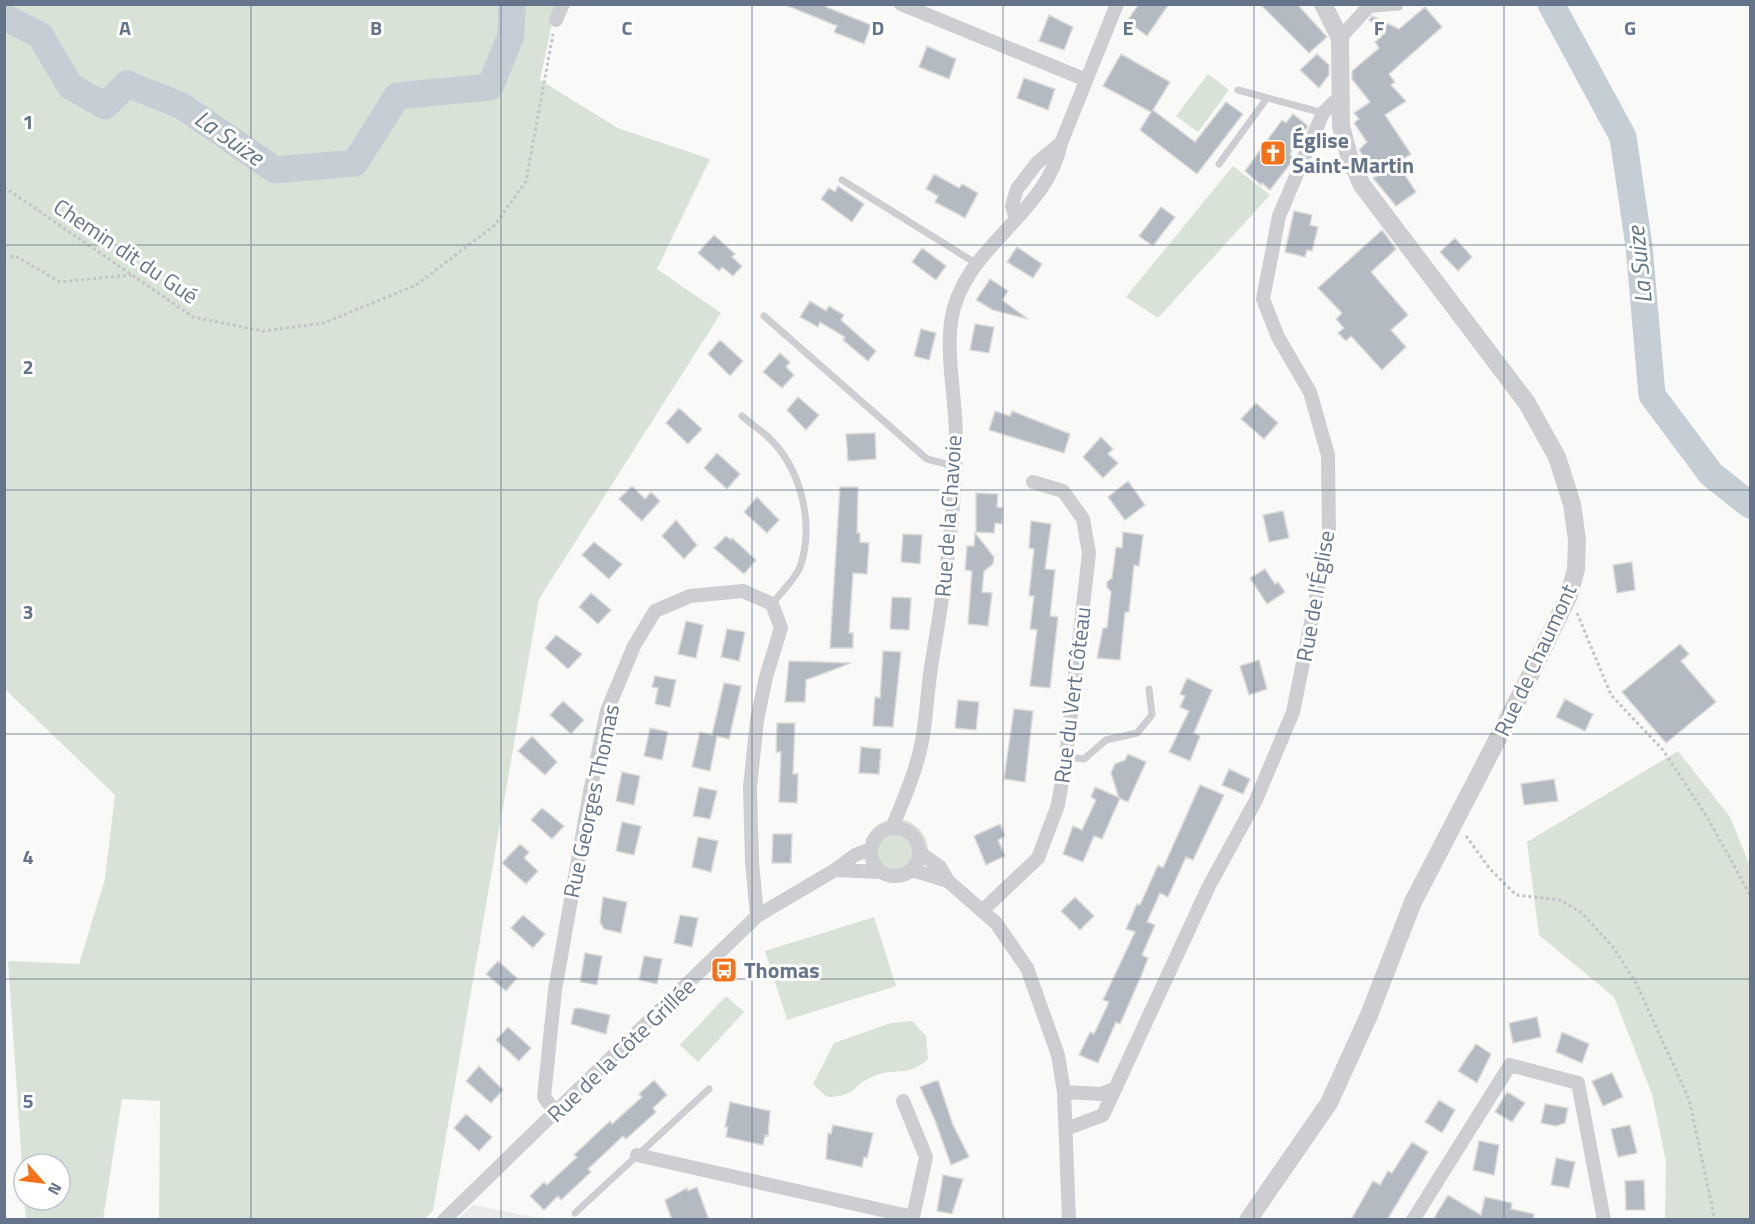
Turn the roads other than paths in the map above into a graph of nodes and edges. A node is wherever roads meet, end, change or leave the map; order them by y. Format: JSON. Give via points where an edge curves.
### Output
{"nodes":[{"id":1,"x":563,"y":4,"type":"edge"},
{"id":2,"x":901,"y":4,"type":"edge"},
{"id":3,"x":1117,"y":4,"type":"edge"},
{"id":4,"x":1323,"y":4,"type":"edge"},
{"id":5,"x":1371,"y":4,"type":"edge"},
{"id":6,"x":1399,"y":7,"type":"dead end"},
{"id":7,"x":556,"y":20,"type":"road end"},
{"id":8,"x":1340,"y":38,"type":"junction"},
{"id":9,"x":1084,"y":79,"type":"junction"},
{"id":10,"x":1238,"y":90,"type":"dead end"},
{"id":11,"x":1341,"y":95,"type":"junction"},
{"id":12,"x":1267,"y":98,"type":"junction"},
{"id":13,"x":1323,"y":114,"type":"junction"},
{"id":14,"x":1060,"y":143,"type":"junction"},
{"id":15,"x":1219,"y":164,"type":"dead end"},
{"id":16,"x":842,"y":180,"type":"dead end"},
{"id":17,"x":1016,"y":218,"type":"junction"},
{"id":18,"x":976,"y":264,"type":"junction"},
{"id":19,"x":764,"y":316,"type":"dead end"},
{"id":20,"x":741,"y":416,"type":"dead end"},
{"id":21,"x":954,"y":466,"type":"junction"},
{"id":22,"x":1033,"y":482,"type":"dead end"},
{"id":23,"x":772,"y":604,"type":"junction"},
{"id":24,"x":1149,"y":689,"type":"dead end"},
{"id":25,"x":1066,"y":757,"type":"junction"},
{"id":26,"x":892,"y":828,"type":"junction"},
{"id":27,"x":871,"y":849,"type":"junction"},
{"id":28,"x":920,"y":853,"type":"junction"},
{"id":29,"x":835,"y":870,"type":"junction"},
{"id":30,"x":912,"y":870,"type":"junction"},
{"id":31,"x":882,"y":872,"type":"junction"},
{"id":32,"x":948,"y":881,"type":"junction"},
{"id":33,"x":983,"y":910,"type":"junction"},
{"id":34,"x":757,"y":916,"type":"junction"},
{"id":35,"x":1116,"y":1088,"type":"junction"},
{"id":36,"x":709,"y":1089,"type":"dead end"},
{"id":37,"x":1064,"y":1092,"type":"junction"},
{"id":38,"x":903,"y":1101,"type":"dead end"},
{"id":39,"x":555,"y":1112,"type":"junction"},
{"id":40,"x":1066,"y":1129,"type":"junction"},
{"id":41,"x":637,"y":1155,"type":"junction"},
{"id":42,"x":575,"y":1213,"type":"dead end"},
{"id":43,"x":913,"y":1218,"type":"edge"},
{"id":44,"x":444,"y":1220,"type":"edge"},
{"id":45,"x":1069,"y":1220,"type":"edge"},
{"id":46,"x":1248,"y":1220,"type":"edge"},
{"id":47,"x":1413,"y":1220,"type":"edge"},
{"id":48,"x":1604,"y":1220,"type":"edge"}],
"edges":[{"from":1,"to":7,"type":"street"},
{"from":2,"to":9,"type":"street"},
{"from":3,"to":9,"type":"street","name":"Rue de la Chavoie"},
{"from":4,"to":8,"type":"street","name":"Rue de Chaumont"},
{"from":5,"to":6,"type":"lane","via":[[1374,9]]},
{"from":5,"to":8,"type":"street"},
{"from":8,"to":11,"type":"street","name":"Rue de Chaumont"},
{"from":9,"to":14,"type":"street","name":"Rue de la Chavoie"},
{"from":10,"to":12,"type":"lane"},
{"from":11,"to":13,"type":"street","name":"Rue de l'Église"},
{"from":11,"to":46,"type":"street","name":"Rue de Chaumont","via":[[1341,126],[1362,185],[1527,403],[1557,457],[1572,504],[1576,569],[1569,595],[1413,902],[1329,1103]]},
{"from":12,"to":13,"type":"lane"},
{"from":12,"to":15,"type":"lane"},
{"from":13,"to":35,"type":"street","name":"Rue de l'Église","via":[[1279,216],[1263,298],[1278,337],[1310,392],[1328,455],[1329,534],[1315,611],[1293,712],[1256,800],[1209,886]]},
{"from":14,"to":17,"type":"street","name":"Rue de la Chavoie","via":[[1046,183]]},
{"from":14,"to":17,"type":"street","name":"Rue de la Chavoie","via":[[1037,163],[1017,189],[1012,206]]},
{"from":16,"to":18,"type":"lane"},
{"from":17,"to":18,"type":"street","name":"Rue de la Chavoie"},
{"from":18,"to":21,"type":"street","name":"Rue de la Chavoie","via":[[963,284],[951,322]]},
{"from":19,"to":21,"type":"lane","via":[[927,459]]},
{"from":20,"to":23,"type":"lane","via":[[768,437],[785,458],[800,488],[807,529],[799,569]]},
{"from":21,"to":26,"type":"street","name":"Rue de la Chavoie","via":[[945,582],[921,746]]},
{"from":22,"to":25,"type":"street","name":"Rue du Vert Côteau","via":[[1063,491],[1083,519],[1089,553]]},
{"from":23,"to":34,"type":"street","via":[[781,628],[757,720],[750,788]]},
{"from":23,"to":39,"type":"street","name":"Rue Georges Thomas","via":[[743,591],[690,596],[655,611],[634,646],[607,711],[568,910],[544,1097]]},
{"from":24,"to":25,"type":"lane","via":[[1152,714],[1137,733],[1106,740],[1084,759]]},
{"from":25,"to":33,"type":"street","name":"Rue du Vert Côteau","via":[[1058,805],[1038,858]]},
{"from":26,"to":27,"type":"street","via":[[878,835]]},
{"from":26,"to":28,"type":"street","via":[[908,831],[915,837]]},
{"from":27,"to":29,"type":"street","name":"Rue de la Côte Grillée"},
{"from":27,"to":31,"type":"street","via":[[873,862]]},
{"from":28,"to":30,"type":"street"},
{"from":28,"to":32,"type":"street","via":[[940,867]]},
{"from":29,"to":31,"type":"street"},
{"from":29,"to":34,"type":"street","name":"Rue de la Côte Grillée"},
{"from":30,"to":31,"type":"street","via":[[897,876]]},
{"from":30,"to":32,"type":"street"},
{"from":32,"to":33,"type":"street"},
{"from":33,"to":37,"type":"street","via":[[1027,968],[1058,1054]]},
{"from":34,"to":39,"type":"street","name":"Rue de la Côte Grillée"},
{"from":35,"to":37,"type":"street","via":[[1101,1094]]},
{"from":35,"to":40,"type":"street","name":"Rue de l'Église","via":[[1103,1115]]},
{"from":36,"to":41,"type":"lane"},
{"from":37,"to":40,"type":"street"},
{"from":38,"to":43,"type":"street","via":[[926,1157]]},
{"from":39,"to":44,"type":"street","name":"Rue de la Côte Grillée"},
{"from":40,"to":45,"type":"street"},
{"from":41,"to":42,"type":"lane"},
{"from":41,"to":43,"type":"street"},
{"from":47,"to":48,"type":"street","via":[[1510,1065],[1578,1083]]}]}
